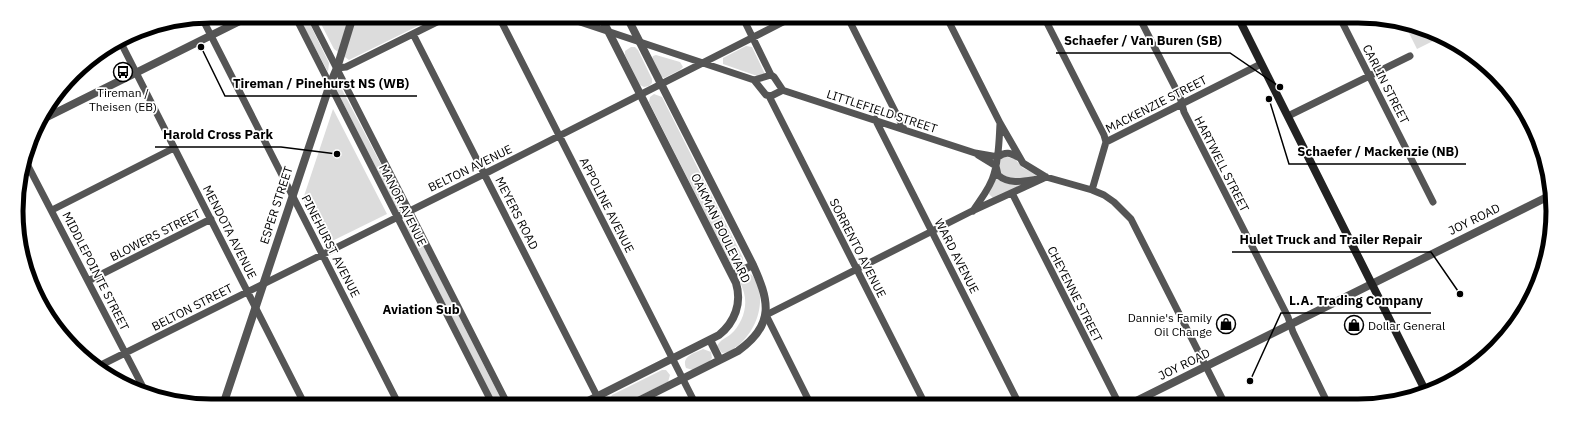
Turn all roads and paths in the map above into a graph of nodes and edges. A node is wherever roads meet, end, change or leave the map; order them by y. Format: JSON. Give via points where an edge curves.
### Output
{"nodes":[{"id":1,"x":204,"y":23,"type":"edge"},
{"id":2,"x":236,"y":23,"type":"edge"},
{"id":3,"x":300,"y":23,"type":"edge"},
{"id":4,"x":314,"y":23,"type":"edge"},
{"id":5,"x":351,"y":23,"type":"edge"},
{"id":6,"x":434,"y":23,"type":"edge"},
{"id":7,"x":502,"y":23,"type":"edge"},
{"id":8,"x":584,"y":23,"type":"edge"},
{"id":9,"x":604,"y":23,"type":"edge"},
{"id":10,"x":630,"y":23,"type":"edge"},
{"id":11,"x":746,"y":23,"type":"edge"},
{"id":12,"x":781,"y":23,"type":"edge"},
{"id":13,"x":851,"y":23,"type":"edge"},
{"id":14,"x":950,"y":23,"type":"edge"},
{"id":15,"x":1047,"y":23,"type":"edge"},
{"id":16,"x":1142,"y":23,"type":"edge"},
{"id":17,"x":1241,"y":23,"type":"edge"},
{"id":18,"x":1342,"y":23,"type":"edge"},
{"id":19,"x":609,"y":31,"type":"junction"},
{"id":20,"x":413,"y":34,"type":"junction"},
{"id":21,"x":211,"y":36,"type":"junction"},
{"id":22,"x":753,"y":37,"type":"junction"},
{"id":23,"x":639,"y":42,"type":"junction"},
{"id":24,"x":122,"y":45,"type":"edge"},
{"id":25,"x":1410,"y":56,"type":"dead end"},
{"id":26,"x":702,"y":63,"type":"junction"},
{"id":27,"x":1261,"y":64,"type":"junction"},
{"id":28,"x":337,"y":68,"type":"junction"},
{"id":29,"x":136,"y":72,"type":"junction"},
{"id":30,"x":771,"y":75,"type":"junction"},
{"id":31,"x":1369,"y":76,"type":"junction"},
{"id":32,"x":754,"y":80,"type":"junction"},
{"id":33,"x":330,"y":84,"type":"junction"},
{"id":34,"x":660,"y":84,"type":"junction"},
{"id":35,"x":782,"y":90,"type":"junction"},
{"id":36,"x":641,"y":95,"type":"junction"},
{"id":37,"x":770,"y":99,"type":"junction"},
{"id":38,"x":1182,"y":104,"type":"junction"},
{"id":39,"x":49,"y":116,"type":"edge"},
{"id":40,"x":1288,"y":116,"type":"junction"},
{"id":41,"x":875,"y":119,"type":"junction"},
{"id":42,"x":1000,"y":123,"type":"junction"},
{"id":43,"x":904,"y":129,"type":"junction"},
{"id":44,"x":559,"y":136,"type":"junction"},
{"id":45,"x":1106,"y":142,"type":"junction"},
{"id":46,"x":174,"y":148,"type":"junction"},
{"id":47,"x":975,"y":153,"type":"junction"},
{"id":48,"x":998,"y":157,"type":"junction"},
{"id":49,"x":1019,"y":157,"type":"junction"},
{"id":50,"x":28,"y":166,"type":"edge"},
{"id":51,"x":996,"y":166,"type":"junction"},
{"id":52,"x":484,"y":174,"type":"junction"},
{"id":53,"x":1046,"y":177,"type":"junction"},
{"id":54,"x":1092,"y":190,"type":"junction"},
{"id":55,"x":1012,"y":193,"type":"junction"},
{"id":56,"x":292,"y":194,"type":"junction"},
{"id":57,"x":1546,"y":198,"type":"edge"},
{"id":58,"x":1433,"y":202,"type":"dead end"},
{"id":59,"x":52,"y":210,"type":"junction"},
{"id":60,"x":409,"y":211,"type":"junction"},
{"id":61,"x":972,"y":212,"type":"junction"},
{"id":62,"x":397,"y":217,"type":"junction"},
{"id":63,"x":211,"y":219,"type":"junction"},
{"id":64,"x":932,"y":231,"type":"junction"},
{"id":65,"x":323,"y":254,"type":"junction"},
{"id":66,"x":753,"y":265,"type":"junction"},
{"id":67,"x":857,"y":269,"type":"junction"},
{"id":68,"x":732,"y":275,"type":"junction"},
{"id":69,"x":88,"y":281,"type":"junction"},
{"id":70,"x":1372,"y":283,"type":"junction"},
{"id":71,"x":263,"y":284,"type":"junction"},
{"id":72,"x":248,"y":292,"type":"junction"},
{"id":73,"x":255,"y":307,"type":"junction"},
{"id":74,"x":766,"y":315,"type":"junction"},
{"id":75,"x":1290,"y":324,"type":"junction"},
{"id":76,"x":710,"y":340,"type":"junction"},
{"id":77,"x":126,"y":353,"type":"junction"},
{"id":78,"x":672,"y":358,"type":"junction"},
{"id":79,"x":720,"y":360,"type":"junction"},
{"id":80,"x":103,"y":364,"type":"edge"},
{"id":81,"x":1206,"y":366,"type":"junction"},
{"id":82,"x":683,"y":379,"type":"junction"},
{"id":83,"x":143,"y":386,"type":"edge"},
{"id":84,"x":1424,"y":387,"type":"edge"},
{"id":85,"x":225,"y":399,"type":"edge"},
{"id":86,"x":302,"y":399,"type":"edge"},
{"id":87,"x":396,"y":399,"type":"edge"},
{"id":88,"x":490,"y":399,"type":"edge"},
{"id":89,"x":505,"y":399,"type":"edge"},
{"id":90,"x":598,"y":399,"type":"edge"},
{"id":91,"x":601,"y":399,"type":"edge"},
{"id":92,"x":642,"y":399,"type":"edge"},
{"id":93,"x":693,"y":399,"type":"edge"},
{"id":94,"x":808,"y":399,"type":"edge"},
{"id":95,"x":922,"y":399,"type":"edge"},
{"id":96,"x":1016,"y":399,"type":"edge"},
{"id":97,"x":1116,"y":399,"type":"edge"},
{"id":98,"x":1140,"y":399,"type":"edge"},
{"id":99,"x":1222,"y":399,"type":"edge"},
{"id":100,"x":1326,"y":399,"type":"edge"}],
"edges":[{"from":1,"to":21,"type":"street","name":"PINEHURST AVENUE"},
{"from":2,"to":21,"type":"street"},
{"from":3,"to":33,"type":"street","name":"MANOR AVENUE"},
{"from":4,"to":28,"type":"street","name":"MANOR AVENUE"},
{"from":5,"to":28,"type":"street","name":"ESPER STREET"},
{"from":6,"to":20,"type":"street"},
{"from":7,"to":44,"type":"street","name":"APPOLINE AVENUE"},
{"from":8,"to":19,"type":"street"},
{"from":9,"to":19,"type":"street","name":"OAKMAN BOULEVARD"},
{"from":10,"to":23,"type":"street","name":"OAKMAN BOULEVARD"},
{"from":11,"to":22,"type":"street"},
{"from":12,"to":22,"type":"street"},
{"from":13,"to":43,"type":"street"},
{"from":14,"to":42,"type":"street"},
{"from":15,"to":45,"type":"street"},
{"from":16,"to":38,"type":"street","name":"HARTWELL STREET"},
{"from":17,"to":27,"type":"main road"},
{"from":18,"to":31,"type":"street","name":"CARLIN STREET"},
{"from":19,"to":23,"type":"street"},
{"from":19,"to":36,"type":"street","name":"OAKMAN BOULEVARD"},
{"from":20,"to":28,"type":"street","via":[[346,67]]},
{"from":20,"to":52,"type":"street","name":"MEYERS ROAD"},
{"from":21,"to":29,"type":"street"},
{"from":21,"to":56,"type":"street","name":"PINEHURST AVENUE"},
{"from":22,"to":26,"type":"street"},
{"from":22,"to":30,"type":"street"},
{"from":23,"to":26,"type":"street"},
{"from":23,"to":34,"type":"street","name":"OAKMAN BOULEVARD"},
{"from":24,"to":29,"type":"street","name":"MENDOTA AVENUE"},
{"from":25,"to":31,"type":"street"},
{"from":26,"to":32,"type":"street"},
{"from":26,"to":34,"type":"street","name":"BELTON AVENUE"},
{"from":27,"to":38,"type":"street","name":"MACKENZIE STREET"},
{"from":27,"to":40,"type":"main road"},
{"from":28,"to":33,"type":"street","name":"ESPER STREET"},
{"from":28,"to":60,"type":"street","name":"MANOR AVENUE"},
{"from":29,"to":39,"type":"street"},
{"from":29,"to":46,"type":"street","name":"MENDOTA AVENUE"},
{"from":30,"to":32,"type":"street"},
{"from":30,"to":35,"type":"street"},
{"from":31,"to":40,"type":"street"},
{"from":31,"to":58,"type":"street","name":"CARLIN STREET"},
{"from":32,"to":37,"type":"street","name":"SORRENTO AVENUE"},
{"from":33,"to":56,"type":"street","name":"ESPER STREET"},
{"from":33,"to":62,"type":"street","name":"MANOR AVENUE"},
{"from":34,"to":36,"type":"street","name":"BELTON AVENUE"},
{"from":34,"to":66,"type":"street","name":"OAKMAN BOULEVARD"},
{"from":35,"to":37,"type":"street"},
{"from":35,"to":41,"type":"street","name":"LITTLEFIELD STREET"},
{"from":36,"to":44,"type":"street","name":"BELTON AVENUE"},
{"from":36,"to":68,"type":"street","name":"OAKMAN BOULEVARD"},
{"from":37,"to":67,"type":"street","name":"SORRENTO AVENUE"},
{"from":38,"to":45,"type":"street","name":"MACKENZIE STREET"},
{"from":38,"to":75,"type":"street","name":"HARTWELL STREET","via":[[1183,111]]},
{"from":40,"to":70,"type":"main road"},
{"from":41,"to":43,"type":"street","name":"LITTLEFIELD STREET"},
{"from":41,"to":64,"type":"street","name":"WARD AVENUE"},
{"from":42,"to":48,"type":"street"},
{"from":42,"to":49,"type":"street"},
{"from":43,"to":47,"type":"street","name":"LITTLEFIELD STREET"},
{"from":44,"to":52,"type":"street","name":"BELTON AVENUE"},
{"from":44,"to":78,"type":"street","name":"APPOLINE AVENUE"},
{"from":45,"to":54,"type":"street","name":"MACKENZIE STREET"},
{"from":46,"to":59,"type":"street"},
{"from":46,"to":63,"type":"street","name":"MENDOTA AVENUE"},
{"from":47,"to":48,"type":"street","name":"LITTLEFIELD STREET"},
{"from":47,"to":51,"type":"street","name":"LITTLEFIELD STREET"},
{"from":48,"to":49,"type":"street","name":"LITTLEFIELD STREET","via":[[1009,153]]},
{"from":48,"to":51,"type":"street"},
{"from":49,"to":53,"type":"street","name":"LITTLEFIELD STREET","via":[[1023,164]]},
{"from":50,"to":59,"type":"street","name":"MIDDLEPOINTE STREET"},
{"from":51,"to":53,"type":"street","name":"LITTLEFIELD STREET","via":[[998,175],[1007,180],[1021,181]]},
{"from":51,"to":61,"type":"street","via":[[991,182]]},
{"from":52,"to":60,"type":"street","name":"BELTON AVENUE"},
{"from":52,"to":90,"type":"street","name":"MEYERS ROAD"},
{"from":53,"to":54,"type":"street","name":"LITTLEFIELD STREET"},
{"from":53,"to":55,"type":"street"},
{"from":54,"to":81,"type":"street","name":"LITTLEFIELD STREET","via":[[1114,202],[1130,218]]},
{"from":55,"to":61,"type":"street"},
{"from":55,"to":97,"type":"street","name":"CHEYENNE STREET"},
{"from":56,"to":65,"type":"street","name":"PINEHURST AVENUE"},
{"from":56,"to":71,"type":"street","name":"ESPER STREET"},
{"from":57,"to":70,"type":"street","name":"JOY ROAD"},
{"from":59,"to":69,"type":"street","name":"MIDDLEPOINTE STREET"},
{"from":60,"to":62,"type":"street","name":"BELTON AVENUE"},
{"from":60,"to":89,"type":"street","name":"MANOR AVENUE"},
{"from":61,"to":64,"type":"street"},
{"from":62,"to":65,"type":"street","name":"BELTON AVENUE"},
{"from":62,"to":88,"type":"street","name":"MANOR AVENUE"},
{"from":63,"to":69,"type":"street","name":"BLOWERS STREET"},
{"from":63,"to":72,"type":"street","name":"MENDOTA AVENUE"},
{"from":64,"to":67,"type":"street"},
{"from":64,"to":96,"type":"street","name":"WARD AVENUE"},
{"from":65,"to":71,"type":"street","name":"BELTON AVENUE"},
{"from":65,"to":87,"type":"street","name":"PINEHURST AVENUE"},
{"from":66,"to":68,"type":"street"},
{"from":66,"to":74,"type":"street","name":"OAKMAN BOULEVARD","via":[[765,294]]},
{"from":67,"to":74,"type":"street"},
{"from":67,"to":95,"type":"street","name":"SORRENTO AVENUE"},
{"from":68,"to":76,"type":"street","name":"OAKMAN BOULEVARD","via":[[738,293],[736,314],[726,330]]},
{"from":69,"to":77,"type":"street","name":"MIDDLEPOINTE STREET"},
{"from":70,"to":75,"type":"street","name":"JOY ROAD"},
{"from":70,"to":84,"type":"main road"},
{"from":71,"to":72,"type":"street","name":"BELTON AVENUE"},
{"from":71,"to":73,"type":"street","name":"ESPER STREET"},
{"from":72,"to":73,"type":"street","name":"MENDOTA AVENUE"},
{"from":72,"to":77,"type":"street","name":"BELTON STREET"},
{"from":73,"to":85,"type":"street","name":"ESPER STREET"},
{"from":73,"to":86,"type":"street","name":"MENDOTA AVENUE"},
{"from":74,"to":79,"type":"street","name":"OAKMAN BOULEVARD","via":[[761,329],[752,340]]},
{"from":74,"to":94,"type":"street"},
{"from":75,"to":81,"type":"street","name":"JOY ROAD"},
{"from":75,"to":100,"type":"street","name":"HARTWELL STREET"},
{"from":76,"to":78,"type":"street","name":"OAKMAN BOULEVARD"},
{"from":76,"to":79,"type":"street"},
{"from":77,"to":80,"type":"street"},
{"from":77,"to":83,"type":"street","name":"MIDDLEPOINTE STREET"},
{"from":78,"to":82,"type":"street","name":"APPOLINE AVENUE"},
{"from":78,"to":91,"type":"street","name":"OAKMAN BOULEVARD"},
{"from":79,"to":82,"type":"street","name":"OAKMAN BOULEVARD"},
{"from":81,"to":98,"type":"street","name":"JOY ROAD"},
{"from":81,"to":99,"type":"street","name":"LITTLEFIELD STREET"},
{"from":82,"to":92,"type":"street","name":"OAKMAN BOULEVARD"},
{"from":82,"to":93,"type":"street","name":"APPOLINE AVENUE"}]}
